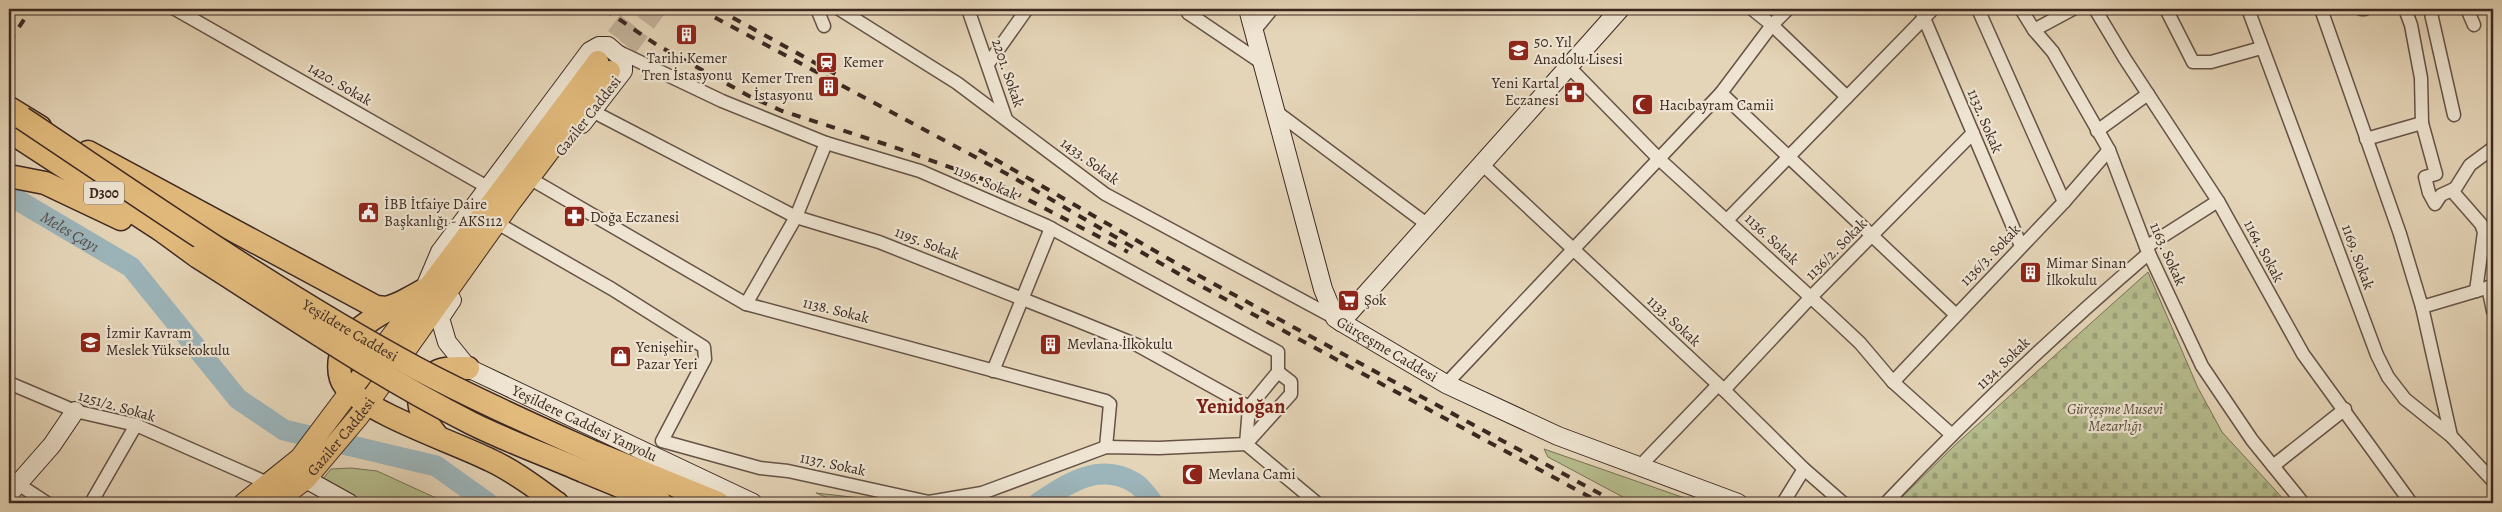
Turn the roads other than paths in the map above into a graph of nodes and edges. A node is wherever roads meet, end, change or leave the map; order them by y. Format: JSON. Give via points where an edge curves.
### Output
{"nodes":[{"id":1,"x":175,"y":9,"type":"edge"},
{"id":2,"x":817,"y":9,"type":"edge"},
{"id":3,"x":839,"y":9,"type":"edge"},
{"id":4,"x":968,"y":9,"type":"edge"},
{"id":5,"x":1027,"y":9,"type":"edge"},
{"id":6,"x":1248,"y":9,"type":"edge"},
{"id":7,"x":1272,"y":9,"type":"edge"},
{"id":8,"x":1620,"y":9,"type":"edge"},
{"id":9,"x":1752,"y":9,"type":"edge"},
{"id":10,"x":1788,"y":9,"type":"edge"},
{"id":11,"x":1978,"y":9,"type":"edge"},
{"id":12,"x":2021,"y":9,"type":"edge"},
{"id":13,"x":2073,"y":9,"type":"edge"},
{"id":14,"x":2095,"y":9,"type":"edge"},
{"id":15,"x":2166,"y":9,"type":"edge"},
{"id":16,"x":2248,"y":9,"type":"edge"},
{"id":17,"x":2361,"y":9,"type":"edge"},
{"id":18,"x":2365,"y":9,"type":"edge"},
{"id":19,"x":2405,"y":9,"type":"edge"},
{"id":20,"x":2430,"y":9,"type":"edge"},
{"id":21,"x":2467,"y":9,"type":"edge"},
{"id":22,"x":2325,"y":10,"type":"edge"},
{"id":23,"x":1190,"y":11,"type":"edge"},
{"id":24,"x":1926,"y":12,"type":"edge"},
{"id":25,"x":1772,"y":24,"type":"junction"},
{"id":26,"x":2474,"y":25,"type":"dead end"},
{"id":27,"x":824,"y":26,"type":"dead end"},
{"id":28,"x":2034,"y":30,"type":"junction"},
{"id":29,"x":1254,"y":31,"type":"junction"},
{"id":30,"x":2261,"y":48,"type":"junction"},
{"id":31,"x":615,"y":50,"type":"junction"},
{"id":32,"x":1262,"y":63,"type":"junction"},
{"id":33,"x":649,"y":64,"type":"junction"},
{"id":34,"x":988,"y":64,"type":"junction"},
{"id":35,"x":610,"y":67,"type":"junction"},
{"id":36,"x":1569,"y":67,"type":"junction"},
{"id":37,"x":1721,"y":93,"type":"junction"},
{"id":38,"x":2148,"y":94,"type":"junction"},
{"id":39,"x":1846,"y":97,"type":"junction"},
{"id":40,"x":1274,"y":110,"type":"junction"},
{"id":41,"x":592,"y":111,"type":"junction"},
{"id":42,"x":2454,"y":115,"type":"dead end"},
{"id":43,"x":13,"y":119,"type":"edge"},
{"id":44,"x":1006,"y":119,"type":"junction"},
{"id":45,"x":2422,"y":123,"type":"junction"},
{"id":46,"x":2097,"y":131,"type":"junction"},
{"id":47,"x":1973,"y":133,"type":"junction"},
{"id":48,"x":2366,"y":139,"type":"junction"},
{"id":49,"x":826,"y":143,"type":"junction"},
{"id":50,"x":2493,"y":148,"type":"edge"},
{"id":51,"x":2109,"y":150,"type":"junction"},
{"id":52,"x":1789,"y":157,"type":"junction"},
{"id":53,"x":1659,"y":159,"type":"junction"},
{"id":54,"x":1482,"y":164,"type":"junction"},
{"id":55,"x":9,"y":176,"type":"edge"},
{"id":56,"x":536,"y":182,"type":"junction"},
{"id":57,"x":489,"y":188,"type":"junction"},
{"id":58,"x":2454,"y":189,"type":"junction"},
{"id":59,"x":2218,"y":201,"type":"junction"},
{"id":60,"x":2064,"y":202,"type":"junction"},
{"id":61,"x":796,"y":217,"type":"junction"},
{"id":62,"x":1728,"y":219,"type":"junction"},
{"id":63,"x":1428,"y":226,"type":"junction"},
{"id":64,"x":504,"y":227,"type":"junction"},
{"id":65,"x":1051,"y":228,"type":"junction"},
{"id":66,"x":1871,"y":236,"type":"junction"},
{"id":67,"x":2021,"y":246,"type":"junction"},
{"id":68,"x":1573,"y":249,"type":"junction"},
{"id":69,"x":2147,"y":250,"type":"junction"},
{"id":70,"x":198,"y":257,"type":"junction"},
{"id":71,"x":2486,"y":288,"type":"edge"},
{"id":72,"x":424,"y":290,"type":"junction"},
{"id":73,"x":1811,"y":297,"type":"junction"},
{"id":74,"x":1023,"y":298,"type":"junction"},
{"id":75,"x":403,"y":302,"type":"junction"},
{"id":76,"x":746,"y":304,"type":"junction"},
{"id":77,"x":2422,"y":307,"type":"junction"},
{"id":78,"x":2493,"y":311,"type":"edge"},
{"id":79,"x":1955,"y":314,"type":"junction"},
{"id":80,"x":440,"y":318,"type":"junction"},
{"id":81,"x":1338,"y":320,"type":"junction"},
{"id":82,"x":410,"y":344,"type":"junction"},
{"id":83,"x":468,"y":368,"type":"junction"},
{"id":84,"x":993,"y":370,"type":"junction"},
{"id":85,"x":1278,"y":372,"type":"junction"},
{"id":86,"x":1893,"y":382,"type":"junction"},
{"id":87,"x":9,"y":383,"type":"edge"},
{"id":88,"x":1446,"y":384,"type":"junction"},
{"id":89,"x":1721,"y":388,"type":"junction"},
{"id":90,"x":360,"y":398,"type":"junction"},
{"id":91,"x":1249,"y":407,"type":"junction"},
{"id":92,"x":2345,"y":410,"type":"junction"},
{"id":93,"x":75,"y":411,"type":"junction"},
{"id":94,"x":136,"y":425,"type":"junction"},
{"id":95,"x":1952,"y":435,"type":"junction"},
{"id":96,"x":437,"y":436,"type":"junction"},
{"id":97,"x":2451,"y":436,"type":"junction"},
{"id":98,"x":1246,"y":444,"type":"junction"},
{"id":99,"x":1106,"y":447,"type":"junction"},
{"id":100,"x":588,"y":462,"type":"junction"},
{"id":101,"x":1641,"y":466,"type":"junction"},
{"id":102,"x":2273,"y":466,"type":"junction"},
{"id":103,"x":302,"y":469,"type":"junction"},
{"id":104,"x":1804,"y":469,"type":"junction"},
{"id":105,"x":2493,"y":481,"type":"edge"},
{"id":106,"x":13,"y":489,"type":"edge"},
{"id":107,"x":272,"y":494,"type":"edge"},
{"id":108,"x":48,"y":503,"type":"edge"},
{"id":109,"x":91,"y":503,"type":"edge"},
{"id":110,"x":244,"y":503,"type":"edge"},
{"id":111,"x":349,"y":503,"type":"edge"},
{"id":112,"x":557,"y":503,"type":"edge"},
{"id":113,"x":661,"y":503,"type":"edge"},
{"id":114,"x":718,"y":503,"type":"edge"},
{"id":115,"x":753,"y":503,"type":"edge"},
{"id":116,"x":1318,"y":503,"type":"edge"},
{"id":117,"x":1738,"y":503,"type":"edge"},
{"id":118,"x":1783,"y":503,"type":"edge"},
{"id":119,"x":1843,"y":503,"type":"edge"},
{"id":120,"x":1886,"y":503,"type":"edge"},
{"id":121,"x":2303,"y":503,"type":"edge"},
{"id":122,"x":2411,"y":503,"type":"edge"}],
"edges":[{"from":1,"to":57,"type":"street","name":"1420. Sokak"},
{"from":2,"to":27,"type":"street"},
{"from":3,"to":44,"type":"street","name":"1433. Sokak","via":[[957,83]]},
{"from":4,"to":34,"type":"street","name":"2201. Sokak"},
{"from":5,"to":34,"type":"street"},
{"from":6,"to":29,"type":"main road","name":"Gürçeşme Caddesi"},
{"from":7,"to":29,"type":"street"},
{"from":8,"to":36,"type":"main road"},
{"from":9,"to":25,"type":"street"},
{"from":10,"to":25,"type":"street"},
{"from":11,"to":60,"type":"street"},
{"from":12,"to":28,"type":"street","name":"1163. Sokak"},
{"from":13,"to":28,"type":"street"},
{"from":14,"to":38,"type":"street","name":"1164. Sokak"},
{"from":15,"to":30,"type":"street","via":[[2193,62],[2211,62]]},
{"from":16,"to":30,"type":"street","name":"1169. Sokak"},
{"from":17,"to":18,"type":"street"},
{"from":19,"to":45,"type":"street","via":[[2421,78]]},
{"from":20,"to":42,"type":"street"},
{"from":21,"to":26,"type":"street"},
{"from":22,"to":48,"type":"street"},
{"from":23,"to":32,"type":"street"},
{"from":24,"to":39,"type":"street"},
{"from":24,"to":47,"type":"street","name":"1132. Sokak"},
{"from":25,"to":37,"type":"street"},
{"from":25,"to":39,"type":"street"},
{"from":28,"to":46,"type":"street","name":"1163. Sokak","via":[[2053,52]]},
{"from":29,"to":32,"type":"main road","name":"Gürçeşme Caddesi"},
{"from":30,"to":97,"type":"street","name":"1169. Sokak","via":[[2377,355],[2388,377],[2405,399]]},
{"from":31,"to":33,"type":"street","name":"1196. Sokak"},
{"from":31,"to":35,"type":"main road","name":"Gaziler Caddesi","via":[[623,59]]},
{"from":31,"to":57,"type":"main road","name":"Gaziler Caddesi","via":[[603,45],[590,51]]},
{"from":32,"to":40,"type":"main road","name":"Gürçeşme Caddesi"},
{"from":33,"to":35,"type":"street"},
{"from":33,"to":49,"type":"street","name":"1196. Sokak","via":[[722,101]]},
{"from":34,"to":44,"type":"street","name":"2201. Sokak"},
{"from":35,"to":41,"type":"main road","name":"Gaziler Caddesi"},
{"from":35,"to":72,"type":"main road","name":"Gaziler Caddesi","via":[[497,197]]},
{"from":35,"to":82,"type":"main road","name":"Gaziler Caddesi"},
{"from":36,"to":53,"type":"street","name":"1136. Sokak"},
{"from":36,"to":54,"type":"main road"},
{"from":37,"to":52,"type":"street"},
{"from":37,"to":53,"type":"street"},
{"from":38,"to":46,"type":"street"},
{"from":38,"to":59,"type":"street","name":"1164. Sokak"},
{"from":39,"to":52,"type":"street"},
{"from":40,"to":63,"type":"street"},
{"from":40,"to":81,"type":"main road","name":"Gürçeşme Caddesi","via":[[1323,289]]},
{"from":41,"to":56,"type":"main road","name":"Gaziler Caddesi"},
{"from":41,"to":61,"type":"street","name":"1195. Sokak"},
{"from":43,"to":70,"type":"highway","name":"Yeşildere Caddesi","number":"D300"},
{"from":43,"to":75,"type":"highway","bridge":true,"via":[[376,307],[387,308]]},
{"from":43,"to":100,"type":"highway","name":"Yeşildere Caddesi","bridge":true,"via":[[284,290]]},
{"from":44,"to":81,"type":"street","name":"1433. Sokak","via":[[1105,194]]},
{"from":45,"to":48,"type":"street"},
{"from":45,"to":58,"type":"street","via":[[2436,174],[2425,177],[2429,193],[2435,204],[2442,195]]},
{"from":46,"to":51,"type":"street","name":"1163. Sokak"},
{"from":47,"to":66,"type":"street","name":"1136/2. Sokak"},
{"from":47,"to":67,"type":"street","name":"1132. Sokak"},
{"from":48,"to":77,"type":"street"},
{"from":49,"to":61,"type":"street"},
{"from":49,"to":65,"type":"street","name":"1196. Sokak","via":[[920,172]]},
{"from":50,"to":58,"type":"street","via":[[2470,165]]},
{"from":51,"to":60,"type":"street","name":"1136/3. Sokak"},
{"from":51,"to":69,"type":"street","name":"1163. Sokak"},
{"from":52,"to":62,"type":"street"},
{"from":52,"to":66,"type":"street"},
{"from":53,"to":62,"type":"street","name":"1136. Sokak"},
{"from":53,"to":68,"type":"street"},
{"from":54,"to":63,"type":"main road"},
{"from":54,"to":68,"type":"street","name":"1133. Sokak"},
{"from":55,"to":70,"type":"highway","via":[[45,183]]},
{"from":56,"to":64,"type":"main road","name":"Gaziler Caddesi"},
{"from":56,"to":76,"type":"street","name":"1138. Sokak"},
{"from":57,"to":72,"type":"main road","name":"Gaziler Caddesi","via":[[440,252]]},
{"from":58,"to":71,"type":"street","via":[[2453,192],[2481,224],[2484,232]]},
{"from":59,"to":69,"type":"street","name":"1134. Sokak"},
{"from":59,"to":92,"type":"street","name":"1164. Sokak","via":[[2303,354]]},
{"from":60,"to":67,"type":"street","name":"1136/3. Sokak"},
{"from":61,"to":74,"type":"street","name":"1195. Sokak","via":[[878,242]]},
{"from":61,"to":76,"type":"street"},
{"from":62,"to":73,"type":"street","name":"1136. Sokak"},
{"from":63,"to":81,"type":"main road"},
{"from":64,"to":80,"type":"main road","name":"Gaziler Caddesi"},
{"from":64,"to":99,"type":"street","name":"1137. Sokak","via":[[704,347],[704,359],[662,441],[760,468],[788,471],[929,502],[982,493]]},
{"from":65,"to":74,"type":"street"},
{"from":65,"to":85,"type":"street","name":"1196. Sokak","via":[[1278,352]]},
{"from":66,"to":73,"type":"street","name":"1136/2. Sokak"},
{"from":66,"to":79,"type":"street"},
{"from":67,"to":79,"type":"street","name":"1136/3. Sokak"},
{"from":68,"to":88,"type":"street"},
{"from":68,"to":89,"type":"street","name":"1133. Sokak"},
{"from":69,"to":95,"type":"street","name":"1134. Sokak"},
{"from":69,"to":102,"type":"street","name":"1163. Sokak","via":[[2202,366]]},
{"from":70,"to":100,"type":"highway","name":"Yeşildere Caddesi","bridge":true,"via":[[347,354],[472,424]]},
{"from":71,"to":77,"type":"street"},
{"from":71,"to":78,"type":"street"},
{"from":72,"to":75,"type":"highway"},
{"from":72,"to":90,"type":"main road","name":"Gaziler Caddesi"},
{"from":73,"to":86,"type":"street","name":"1136. Sokak","via":[[1860,343]]},
{"from":73,"to":89,"type":"street","name":"1136/2. Sokak"},
{"from":74,"to":84,"type":"street"},
{"from":74,"to":91,"type":"street","name":"1195. Sokak","via":[[1137,345]]},
{"from":75,"to":90,"type":"highway","via":[[362,327],[344,347],[340,357],[341,379]]},
{"from":76,"to":84,"type":"street","name":"1138. Sokak"},
{"from":77,"to":97,"type":"street"},
{"from":79,"to":86,"type":"street","name":"1136/3. Sokak"},
{"from":80,"to":82,"type":"main road"},
{"from":80,"to":83,"type":"main road","name":"Yeşildere Caddesi Yanyolu","via":[[446,342]]},
{"from":81,"to":88,"type":"main road","name":"Gürçeşme Caddesi"},
{"from":82,"to":90,"type":"main road","name":"Gaziler Caddesi"},
{"from":83,"to":96,"type":"highway","via":[[436,372],[422,388],[419,399],[421,411]]},
{"from":83,"to":115,"type":"main road","name":"Yeşildere Caddesi Yanyolu"},
{"from":84,"to":99,"type":"street","name":"1138. Sokak","via":[[1106,401],[1110,404]]},
{"from":85,"to":91,"type":"street"},
{"from":85,"to":98,"type":"street","via":[[1292,382],[1291,394]]},
{"from":86,"to":95,"type":"street","name":"1136. Sokak"},
{"from":87,"to":93,"type":"street","name":"1251/2. Sokak"},
{"from":88,"to":101,"type":"main road","name":"Gürçeşme Caddesi","via":[[1558,436]]},
{"from":89,"to":101,"type":"street","name":"1136/2. Sokak"},
{"from":89,"to":104,"type":"street","name":"1133. Sokak"},
{"from":90,"to":96,"type":"highway"},
{"from":90,"to":103,"type":"main road","name":"Gaziler Caddesi","via":[[335,414]]},
{"from":90,"to":103,"type":"main road","name":"Gaziler Caddesi","via":[[352,424]]},
{"from":91,"to":98,"type":"street"},
{"from":92,"to":102,"type":"street"},
{"from":92,"to":122,"type":"street","name":"1164. Sokak"},
{"from":93,"to":94,"type":"street","name":"1251/2. Sokak"},
{"from":93,"to":106,"type":"main road","via":[[52,446]]},
{"from":94,"to":107,"type":"street","name":"1251/2. Sokak"},
{"from":94,"to":109,"type":"street"},
{"from":95,"to":120,"type":"street","name":"1134. Sokak"},
{"from":96,"to":112,"type":"highway","via":[[492,460]]},
{"from":97,"to":105,"type":"street","name":"1169. Sokak"},
{"from":98,"to":99,"type":"street","name":"1137. Sokak"},
{"from":98,"to":116,"type":"street"},
{"from":100,"to":113,"type":"highway","name":"Yeşildere Caddesi"},
{"from":100,"to":114,"type":"highway","name":"Yeşildere Caddesi"},
{"from":101,"to":117,"type":"main road","name":"Gürçeşme Caddesi"},
{"from":102,"to":121,"type":"street","name":"1163. Sokak"},
{"from":103,"to":107,"type":"main road","name":"Gaziler Caddesi"},
{"from":103,"to":111,"type":"main road"},
{"from":104,"to":118,"type":"street"},
{"from":104,"to":119,"type":"street","name":"1133. Sokak"},
{"from":106,"to":108,"type":"street"},
{"from":107,"to":110,"type":"main road","name":"Gaziler Caddesi"}]}
